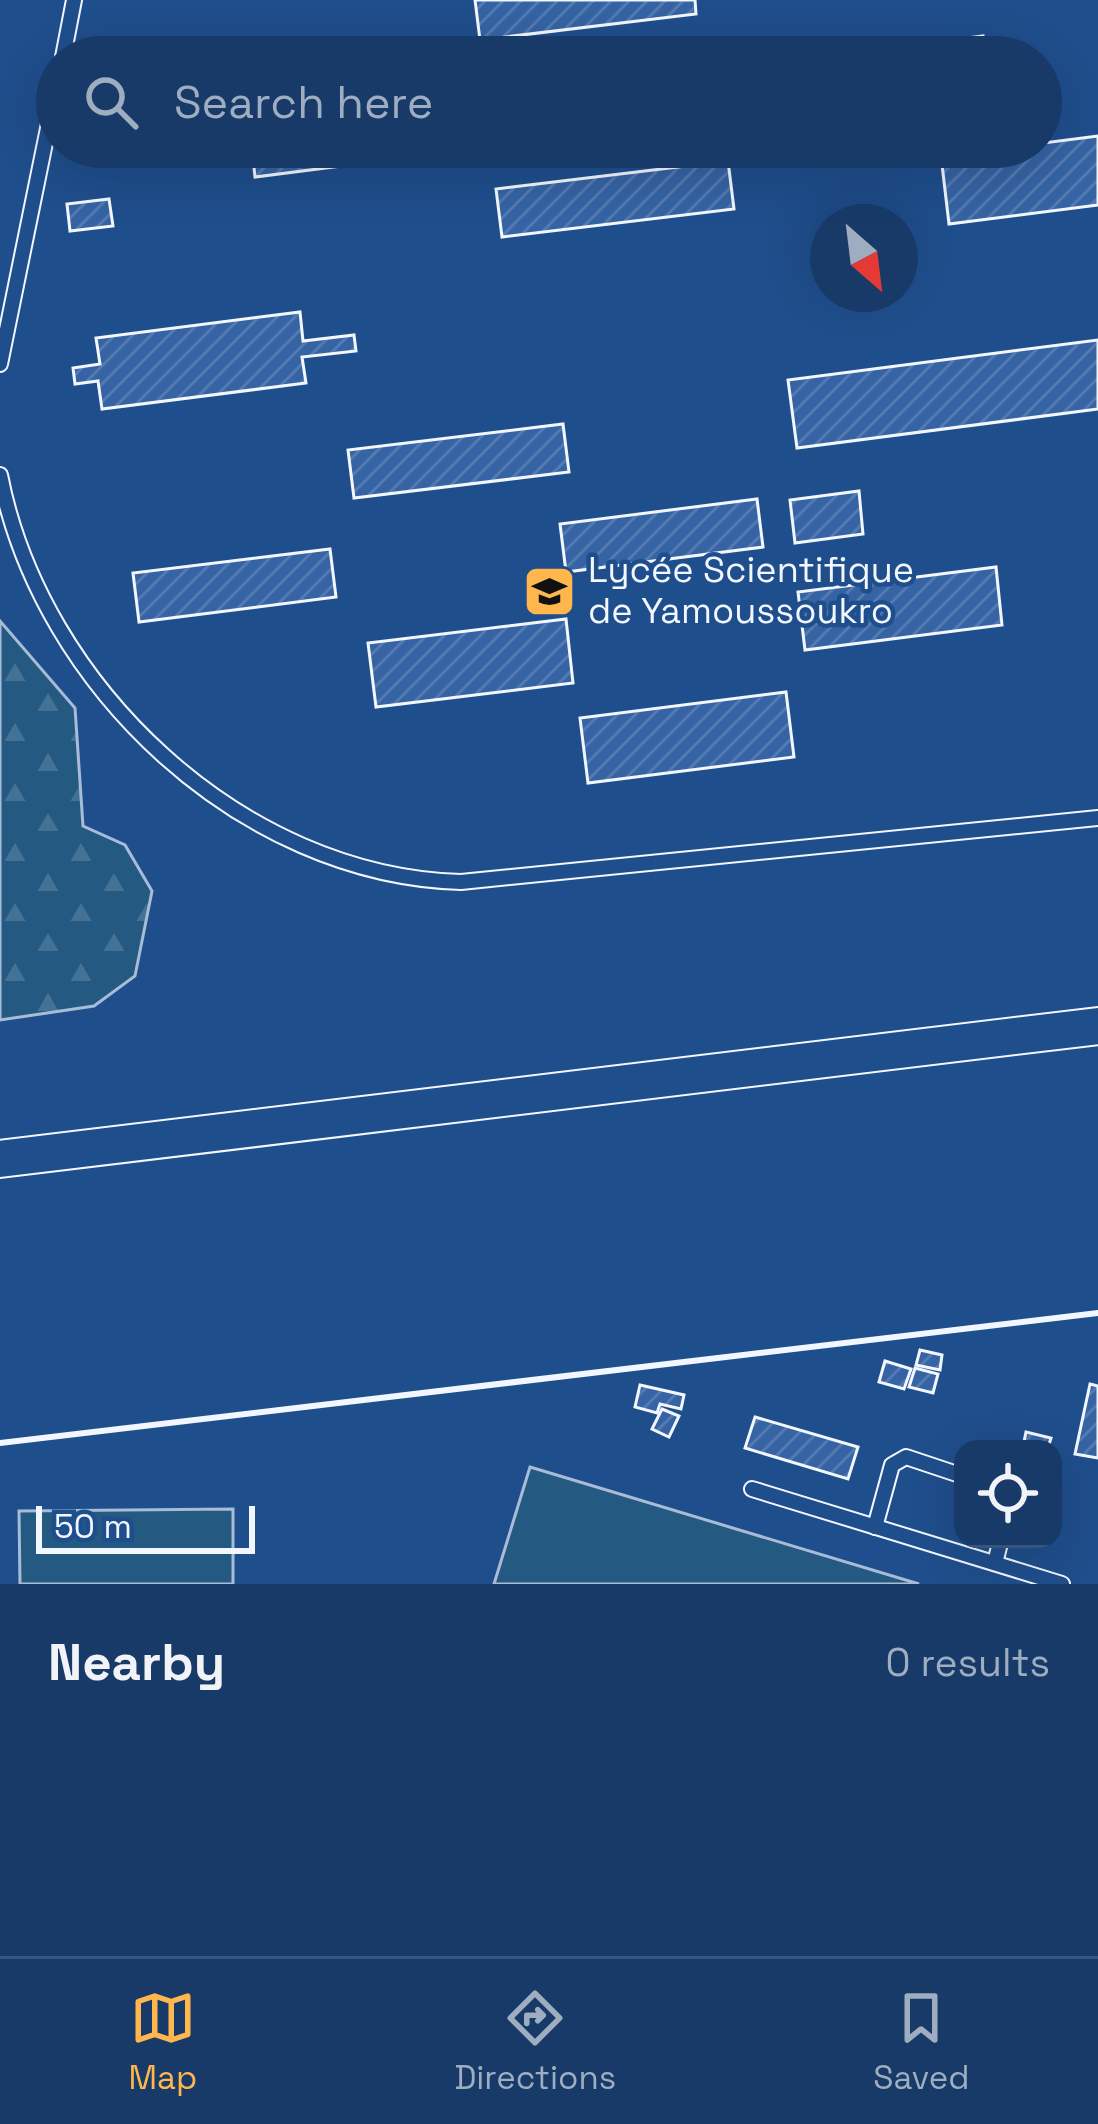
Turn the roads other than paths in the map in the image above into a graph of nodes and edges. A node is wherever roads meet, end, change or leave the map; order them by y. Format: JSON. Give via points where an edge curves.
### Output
{"nodes":[{"id":1,"x":74,"y":0,"type":"edge"},
{"id":2,"x":66,"y":36,"type":"edge"},
{"id":3,"x":40,"y":168,"type":"edge"},
{"id":4,"x":0,"y":364,"type":"edge"},
{"id":5,"x":0,"y":476,"type":"edge"},
{"id":6,"x":1098,"y":818,"type":"edge"},
{"id":7,"x":1098,"y":1026,"type":"edge"},
{"id":8,"x":0,"y":1160,"type":"edge"},
{"id":9,"x":954,"y":1473,"type":"edge"},
{"id":10,"x":752,"y":1489,"type":"dead end"},
{"id":11,"x":875,"y":1527,"type":"junction"},
{"id":12,"x":998,"y":1548,"type":"edge"},
{"id":13,"x":994,"y":1563,"type":"junction"},
{"id":14,"x":1062,"y":1584,"type":"edge"}],
"edges":[{"from":1,"to":2,"type":"lane"},
{"from":3,"to":4,"type":"lane"},
{"from":5,"to":6,"type":"lane","via":[[52,620],[83,669],[152,746],[264,827],[384,874],[460,882]]},
{"from":7,"to":8,"type":"street"},
{"from":9,"to":11,"type":"lane","via":[[906,1457],[892,1466]]},
{"from":10,"to":11,"type":"lane"},
{"from":11,"to":13,"type":"lane"},
{"from":12,"to":13,"type":"lane"},
{"from":13,"to":14,"type":"lane"}]}
